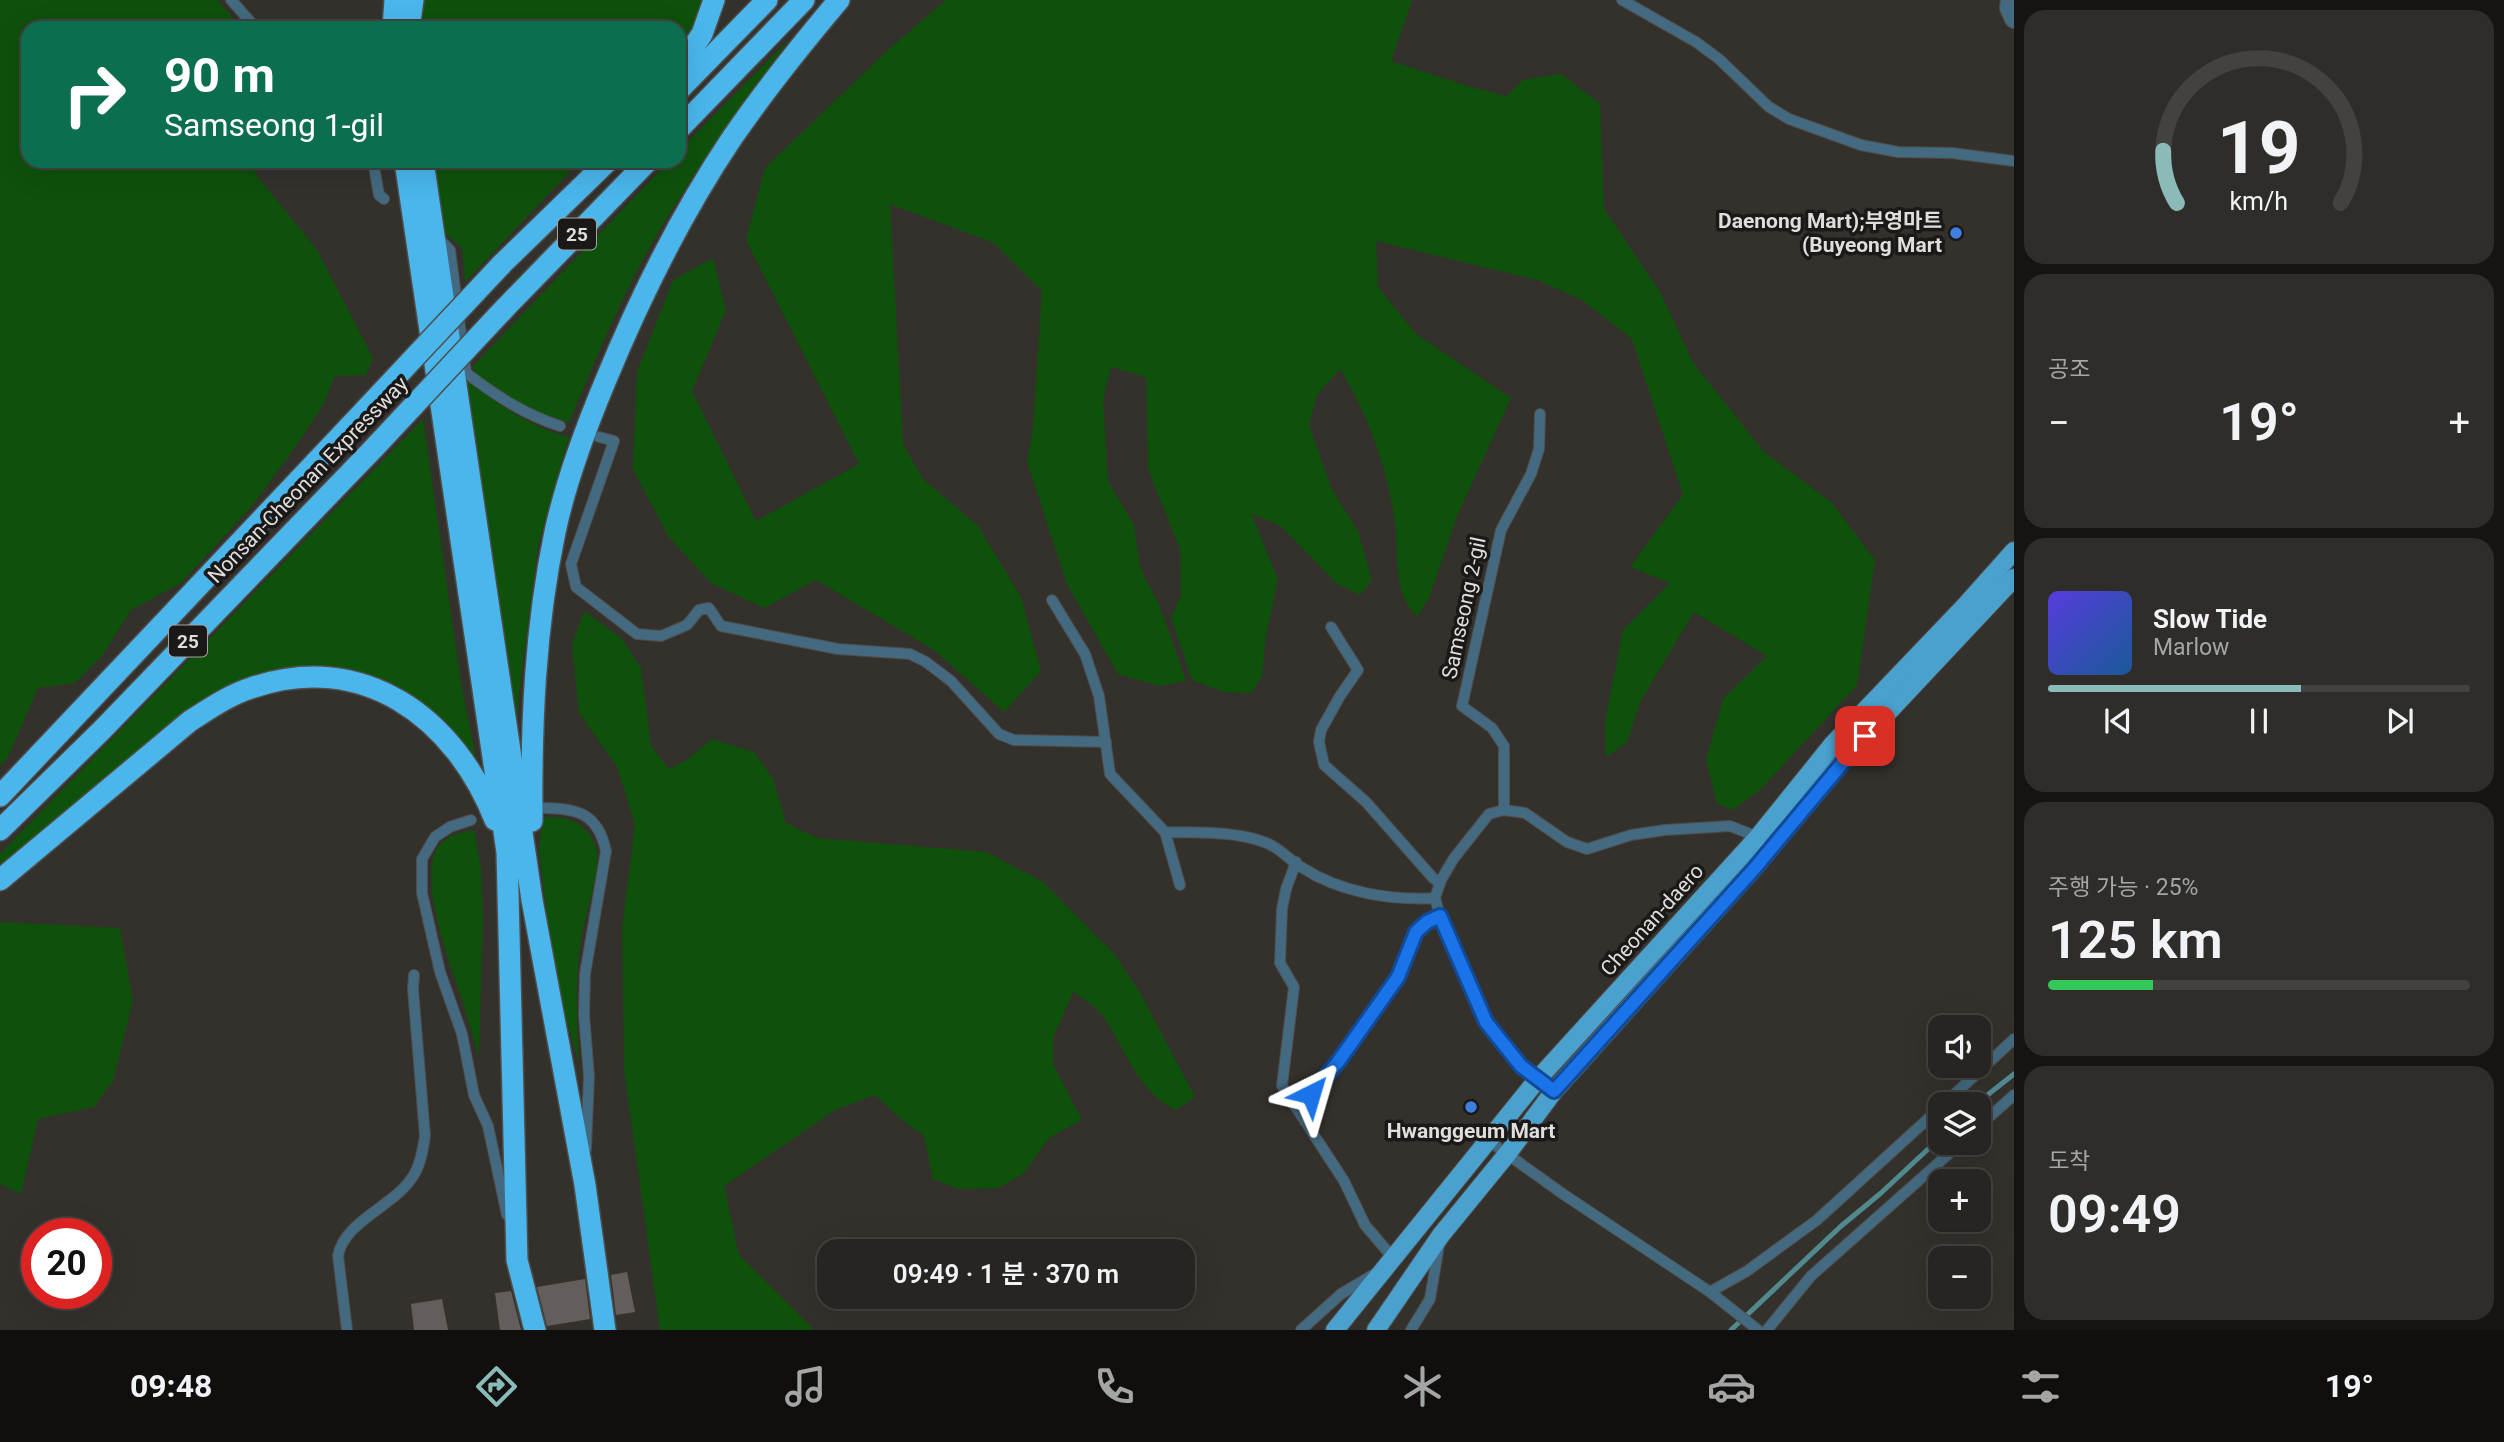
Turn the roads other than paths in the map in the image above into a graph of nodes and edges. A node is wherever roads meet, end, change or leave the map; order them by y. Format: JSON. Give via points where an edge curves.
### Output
{"nodes":[{"id":1,"x":231,"y":0,"type":"edge"},
{"id":2,"x":396,"y":0,"type":"edge"},
{"id":3,"x":413,"y":0,"type":"edge"},
{"id":4,"x":714,"y":0,"type":"edge"},
{"id":5,"x":767,"y":0,"type":"edge"},
{"id":6,"x":804,"y":0,"type":"edge"},
{"id":7,"x":839,"y":0,"type":"edge"},
{"id":8,"x":1622,"y":0,"type":"edge"},
{"id":9,"x":2010,"y":0,"type":"edge"},
{"id":10,"x":2014,"y":19,"type":"edge"},
{"id":11,"x":250,"y":21,"type":"edge"},
{"id":12,"x":394,"y":21,"type":"edge"},
{"id":13,"x":410,"y":21,"type":"edge"},
{"id":14,"x":686,"y":58,"type":"edge"},
{"id":15,"x":686,"y":83,"type":"edge"},
{"id":16,"x":686,"y":122,"type":"edge"},
{"id":17,"x":2014,"y":161,"type":"edge"},
{"id":18,"x":374,"y":168,"type":"edge"},
{"id":19,"x":406,"y":168,"type":"edge"},
{"id":20,"x":424,"y":168,"type":"edge"},
{"id":21,"x":599,"y":168,"type":"edge"},
{"id":22,"x":641,"y":168,"type":"edge"},
{"id":23,"x":384,"y":199,"type":"dead end"},
{"id":24,"x":442,"y":242,"type":"dead end"},
{"id":25,"x":1540,"y":414,"type":"dead end"},
{"id":26,"x":561,"y":426,"type":"dead end"},
{"id":27,"x":599,"y":437,"type":"dead end"},
{"id":28,"x":2014,"y":551,"type":"edge"},
{"id":29,"x":2014,"y":578,"type":"edge"},
{"id":30,"x":1052,"y":600,"type":"dead end"},
{"id":31,"x":1331,"y":627,"type":"dead end"},
{"id":32,"x":1106,"y":742,"type":"junction"},
{"id":33,"x":0,"y":796,"type":"edge"},
{"id":34,"x":543,"y":808,"type":"dead end"},
{"id":35,"x":1504,"y":810,"type":"junction"},
{"id":36,"x":471,"y":820,"type":"dead end"},
{"id":37,"x":0,"y":830,"type":"edge"},
{"id":38,"x":1166,"y":832,"type":"junction"},
{"id":39,"x":1758,"y":837,"type":"junction"},
{"id":40,"x":507,"y":852,"type":"junction"},
{"id":41,"x":1296,"y":862,"type":"junction"},
{"id":42,"x":0,"y":880,"type":"edge"},
{"id":43,"x":1440,"y":883,"type":"junction"},
{"id":44,"x":1180,"y":885,"type":"dead end"},
{"id":45,"x":1435,"y":898,"type":"junction"},
{"id":46,"x":532,"y":900,"type":"junction"},
{"id":47,"x":1440,"y":916,"type":"junction"},
{"id":48,"x":414,"y":975,"type":"dead end"},
{"id":49,"x":2014,"y":1038,"type":"edge"},
{"id":50,"x":1537,"y":1080,"type":"junction"},
{"id":51,"x":1554,"y":1091,"type":"junction"},
{"id":52,"x":1957,"y":1092,"type":"edge"},
{"id":53,"x":2014,"y":1096,"type":"edge"},
{"id":54,"x":1297,"y":1110,"type":"junction"},
{"id":55,"x":1991,"y":1116,"type":"edge"},
{"id":56,"x":1928,"y":1119,"type":"edge"},
{"id":57,"x":1489,"y":1141,"type":"junction"},
{"id":58,"x":1508,"y":1153,"type":"junction"},
{"id":59,"x":1947,"y":1155,"type":"edge"},
{"id":60,"x":585,"y":1185,"type":"junction"},
{"id":61,"x":1441,"y":1234,"type":"junction"},
{"id":62,"x":517,"y":1260,"type":"junction"},
{"id":63,"x":1390,"y":1263,"type":"junction"},
{"id":64,"x":1710,"y":1292,"type":"junction"},
{"id":65,"x":1757,"y":1329,"type":"edge"},
{"id":66,"x":347,"y":1330,"type":"edge"},
{"id":67,"x":535,"y":1330,"type":"edge"},
{"id":68,"x":605,"y":1330,"type":"edge"},
{"id":69,"x":1301,"y":1330,"type":"edge"},
{"id":70,"x":1335,"y":1330,"type":"edge"},
{"id":71,"x":1376,"y":1330,"type":"edge"},
{"id":72,"x":1411,"y":1330,"type":"edge"},
{"id":73,"x":1767,"y":1330,"type":"edge"}],
"edges":[{"from":1,"to":11,"type":"lane"},
{"from":2,"to":12,"type":"highway"},
{"from":3,"to":13,"type":"highway"},
{"from":4,"to":14,"type":"highway","via":[[702,34]]},
{"from":5,"to":15,"type":"highway"},
{"from":6,"to":16,"type":"highway"},
{"from":7,"to":46,"type":"highway","via":[[766,90],[703,184],[637,306],[580,444],[555,530],[539,633],[531,747]]},
{"from":8,"to":17,"type":"lane","via":[[1696,42],[1769,107],[1789,119],[1861,145],[1898,152]]},
{"from":9,"to":10,"type":"street"},
{"from":18,"to":23,"type":"lane","via":[[379,195]]},
{"from":19,"to":40,"type":"highway"},
{"from":20,"to":46,"type":"highway"},
{"from":21,"to":33,"type":"highway","name":"Nonsan-Cheonan Expressway","number":"25","bridge":true,"via":[[502,264]]},
{"from":22,"to":37,"type":"highway","name":"Nonsan-Cheonan Expressway","number":"25","bridge":true,"via":[[102,730]]},
{"from":24,"to":26,"type":"lane","via":[[450,250],[466,373],[500,398]]},
{"from":25,"to":35,"type":"lane","name":"Samseong 2-gil","via":[[1539,449],[1501,530],[1462,706],[1492,728],[1504,746]]},
{"from":27,"to":32,"type":"lane","via":[[614,441],[571,564],[576,587],[637,634],[661,636],[687,625],[699,610],[709,608],[721,626],[838,649],[910,653],[951,681],[999,734],[1014,740]]},
{"from":28,"to":39,"type":"main road","name":"Cheonan-daero","via":[[1833,744]]},
{"from":29,"to":51,"type":"main road","name":"Cheonan-daero","via":[[1847,755],[1754,869]]},
{"from":30,"to":32,"type":"lane","via":[[1086,654]]},
{"from":31,"to":43,"type":"lane","via":[[1358,670],[1321,730],[1324,765],[1366,802]]},
{"from":32,"to":38,"type":"lane","via":[[1110,774]]},
{"from":34,"to":60,"type":"lane","via":[[566,808],[586,816],[603,834],[606,851],[585,974],[589,1076]]},
{"from":35,"to":39,"type":"lane","via":[[1525,813],[1567,842],[1587,849],[1665,830],[1730,826]]},
{"from":35,"to":43,"type":"lane","via":[[1489,814]]},
{"from":36,"to":62,"type":"lane","via":[[435,837],[422,859],[422,893],[440,971],[462,1034],[474,1095],[488,1126]]},
{"from":38,"to":41,"type":"lane","via":[[1237,834],[1264,841]]},
{"from":38,"to":44,"type":"lane"},
{"from":39,"to":50,"type":"main road","name":"Cheonan-daero"},
{"from":40,"to":42,"type":"highway","via":[[478,783],[447,738],[428,720],[372,687],[329,678],[288,679],[251,688],[190,721]]},
{"from":40,"to":62,"type":"highway"},
{"from":41,"to":45,"type":"lane","via":[[1328,880],[1374,895]]},
{"from":41,"to":54,"type":"lane","via":[[1282,909],[1280,963],[1294,986],[1282,1086]]},
{"from":43,"to":45,"type":"lane"},
{"from":45,"to":47,"type":"lane"},
{"from":46,"to":60,"type":"highway"},
{"from":47,"to":50,"type":"lane","via":[[1486,1022]]},
{"from":47,"to":54,"type":"lane","via":[[1416,932],[1398,977],[1338,1062]]},
{"from":48,"to":66,"type":"lane","via":[[425,1136],[415,1174],[398,1195],[340,1244]]},
{"from":49,"to":52,"type":"lane"},
{"from":50,"to":51,"type":"lane"},
{"from":50,"to":57,"type":"main road","name":"Cheonan-daero"},
{"from":51,"to":58,"type":"main road","name":"Cheonan-daero"},
{"from":53,"to":55,"type":"lane"},
{"from":54,"to":63,"type":"lane"},
{"from":56,"to":64,"type":"lane","via":[[1817,1220]]},
{"from":57,"to":58,"type":"lane"},
{"from":57,"to":63,"type":"main road","name":"Cheonan-daero"},
{"from":58,"to":61,"type":"main road","name":"Cheonan-daero"},
{"from":58,"to":64,"type":"lane"},
{"from":59,"to":73,"type":"lane","via":[[1811,1276]]},
{"from":60,"to":68,"type":"highway"},
{"from":61,"to":71,"type":"main road","name":"Cheonan-daero"},
{"from":61,"to":72,"type":"lane","via":[[1430,1300]]},
{"from":62,"to":67,"type":"highway"},
{"from":63,"to":69,"type":"lane","via":[[1340,1294]]},
{"from":63,"to":70,"type":"main road","name":"Cheonan-daero"},
{"from":64,"to":65,"type":"lane"}]}
